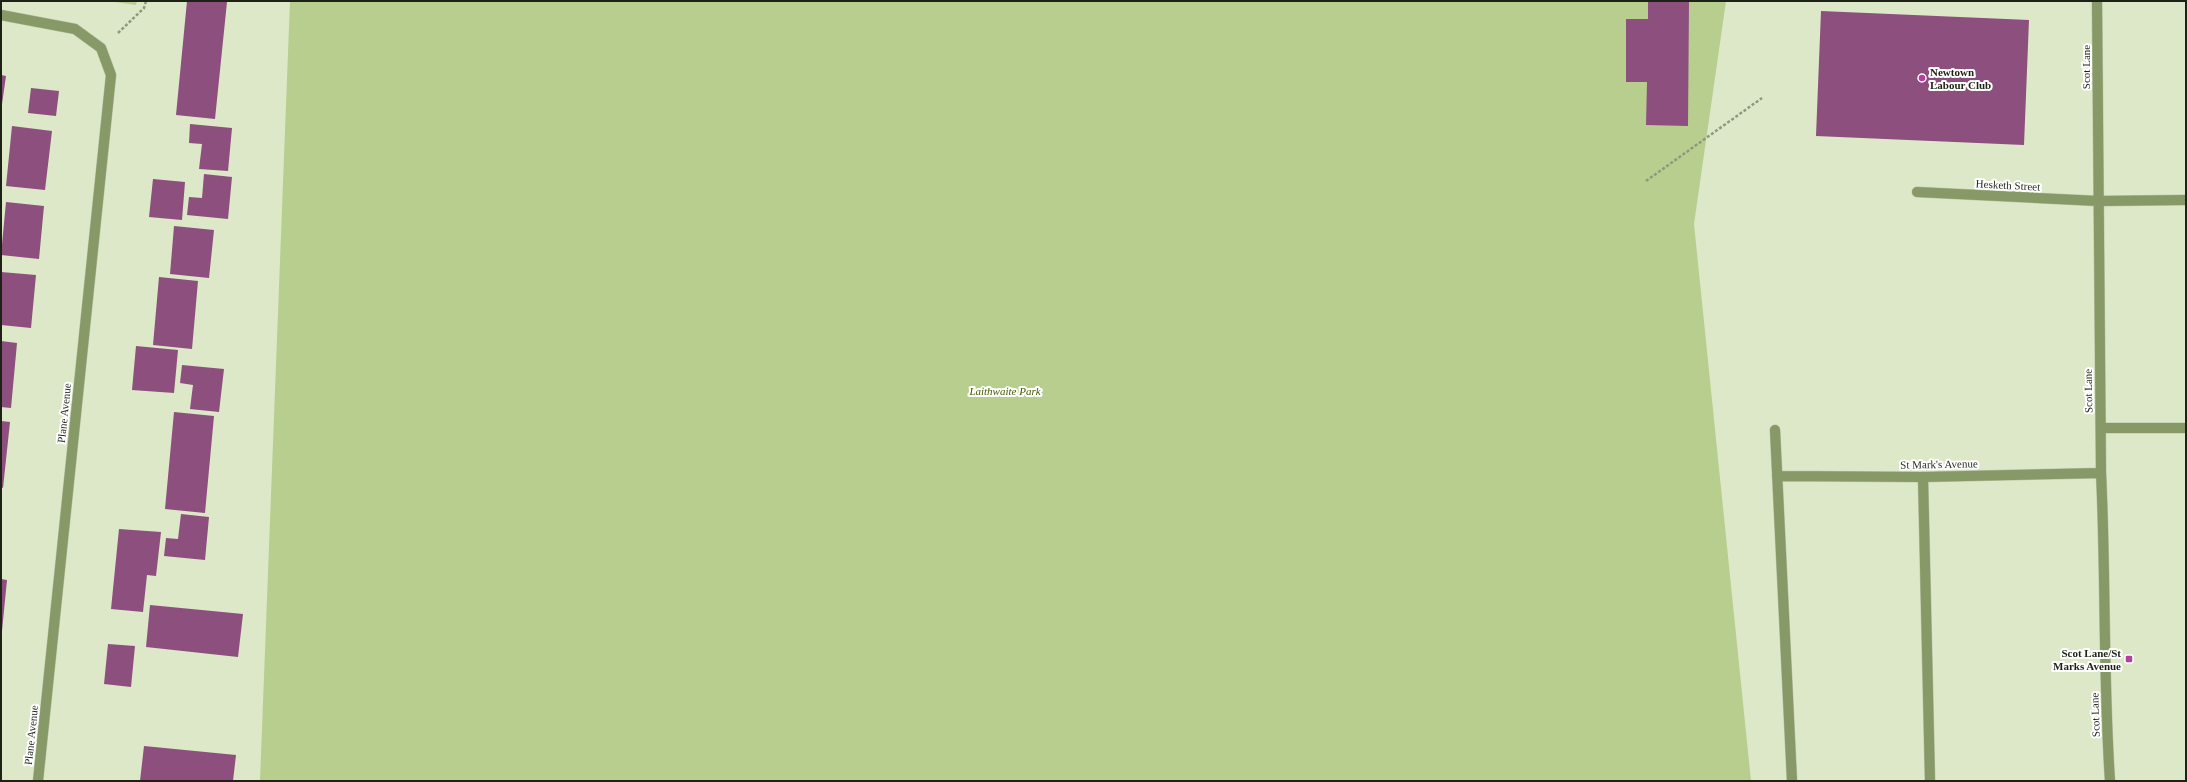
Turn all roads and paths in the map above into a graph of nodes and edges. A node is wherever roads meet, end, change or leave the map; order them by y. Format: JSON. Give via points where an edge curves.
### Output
{"nodes":[{"id":1,"x":146,"y":1,"type":"edge"},
{"id":2,"x":2098,"y":1,"type":"edge"},
{"id":3,"x":1,"y":15,"type":"edge"},
{"id":4,"x":101,"y":48,"type":"junction"},
{"id":5,"x":1762,"y":98,"type":"dead end"},
{"id":6,"x":1646,"y":181,"type":"dead end"},
{"id":7,"x":1917,"y":192,"type":"dead end"},
{"id":8,"x":2186,"y":200,"type":"edge"},
{"id":9,"x":2098,"y":201,"type":"junction"},
{"id":10,"x":2101,"y":428,"type":"junction"},
{"id":11,"x":2186,"y":428,"type":"edge"},
{"id":12,"x":1776,"y":430,"type":"dead end"},
{"id":13,"x":2101,"y":473,"type":"junction"},
{"id":14,"x":1777,"y":476,"type":"junction"},
{"id":15,"x":1923,"y":477,"type":"junction"},
{"id":16,"x":38,"y":781,"type":"edge"},
{"id":17,"x":1792,"y":781,"type":"edge"},
{"id":18,"x":1930,"y":781,"type":"edge"},
{"id":19,"x":2110,"y":781,"type":"edge"}],
"edges":[{"from":1,"to":4,"type":"path","via":[[144,8]]},
{"from":2,"to":9,"type":"street","name":"Scot Lane"},
{"from":3,"to":4,"type":"street","via":[[75,28]]},
{"from":4,"to":16,"type":"street","name":"Plane Avenue","via":[[111,75]]},
{"from":5,"to":6,"type":"path"},
{"from":7,"to":9,"type":"street","name":"Hesketh Street"},
{"from":8,"to":9,"type":"street","name":"Hesketh Street"},
{"from":9,"to":10,"type":"street","name":"Scot Lane"},
{"from":10,"to":11,"type":"street"},
{"from":10,"to":13,"type":"street","name":"Scot Lane"},
{"from":12,"to":14,"type":"street"},
{"from":13,"to":15,"type":"street","name":"St Mark's Avenue"},
{"from":13,"to":19,"type":"street","name":"Scot Lane","via":[[2105,546],[2106,727]]},
{"from":14,"to":15,"type":"street","name":"St Mark's Avenue"},
{"from":14,"to":17,"type":"street"},
{"from":15,"to":18,"type":"street"}]}
